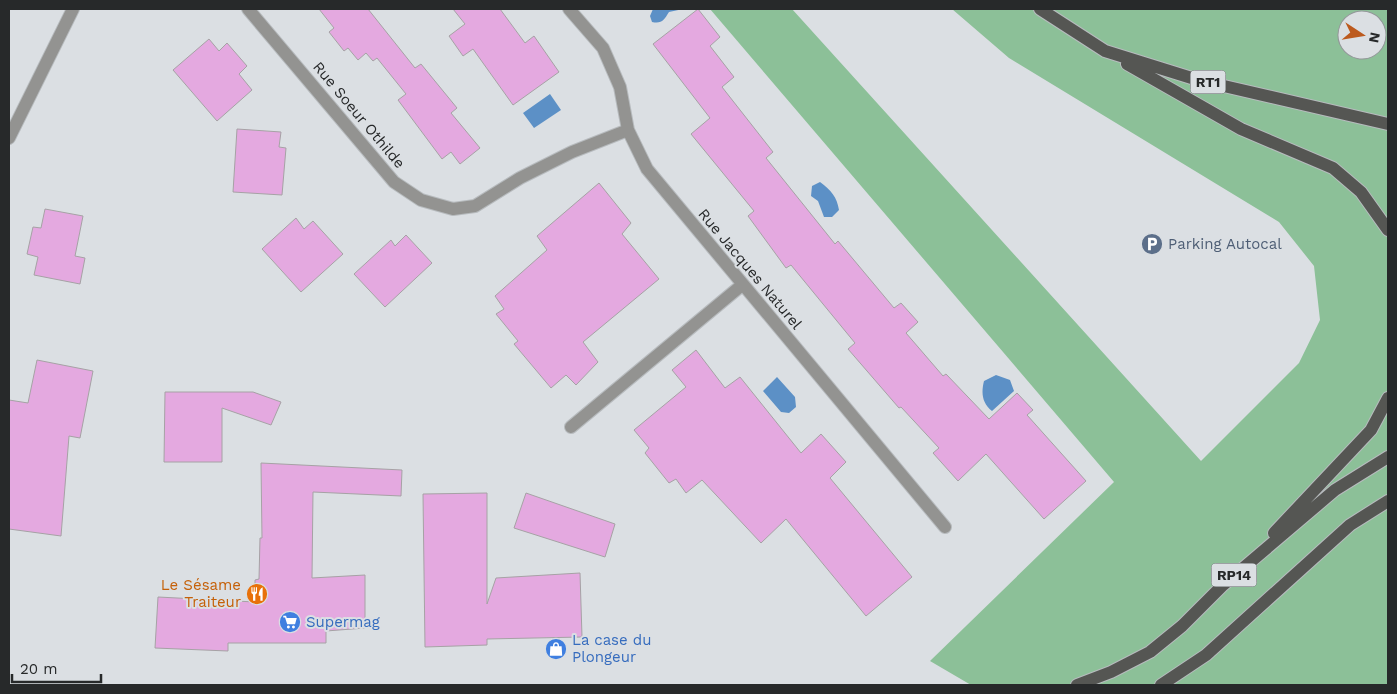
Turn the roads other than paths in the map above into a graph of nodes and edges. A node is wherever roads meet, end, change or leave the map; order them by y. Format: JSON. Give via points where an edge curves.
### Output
{"nodes":[{"id":1,"x":74,"y":9,"type":"edge"},
{"id":2,"x":248,"y":9,"type":"edge"},
{"id":3,"x":569,"y":9,"type":"edge"},
{"id":4,"x":1040,"y":9,"type":"edge"},
{"id":5,"x":1105,"y":51,"type":"junction"},
{"id":6,"x":1388,"y":124,"type":"edge"},
{"id":7,"x":628,"y":130,"type":"junction"},
{"id":8,"x":9,"y":138,"type":"edge"},
{"id":9,"x":1388,"y":230,"type":"edge"},
{"id":10,"x":742,"y":285,"type":"junction"},
{"id":11,"x":1388,"y":398,"type":"edge"},
{"id":12,"x":571,"y":427,"type":"dead end"},
{"id":13,"x":1388,"y":457,"type":"edge"},
{"id":14,"x":1388,"y":501,"type":"edge"},
{"id":15,"x":945,"y":527,"type":"dead end"},
{"id":16,"x":1222,"y":586,"type":"junction"},
{"id":17,"x":1077,"y":685,"type":"edge"},
{"id":18,"x":1161,"y":685,"type":"edge"}],
"edges":[{"from":1,"to":8,"type":"street"},
{"from":2,"to":7,"type":"street","name":"Rue Soeur Othilde","via":[[394,182],[421,200],[452,208],[475,206],[546,165]]},
{"from":3,"to":7,"type":"street","name":"Rue Jacques Naturel","via":[[602,48],[620,87]]},
{"from":4,"to":5,"type":"main road","number":"RT1"},
{"from":5,"to":6,"type":"main road","number":"RT1","via":[[1198,80]]},
{"from":5,"to":9,"type":"main road","via":[[1241,129],[1333,168],[1361,192]]},
{"from":7,"to":10,"type":"street","name":"Rue Jacques Naturel","via":[[647,169]]},
{"from":10,"to":12,"type":"street"},
{"from":10,"to":15,"type":"street","name":"Rue Jacques Naturel"},
{"from":11,"to":16,"type":"main road","via":[[1371,430]]},
{"from":13,"to":16,"type":"main road","number":"RP14","via":[[1336,490]]},
{"from":14,"to":18,"type":"main road","number":"RP14","via":[[1350,525],[1199,661]]},
{"from":16,"to":17,"type":"main road","number":"RP14","via":[[1150,652]]}]}
